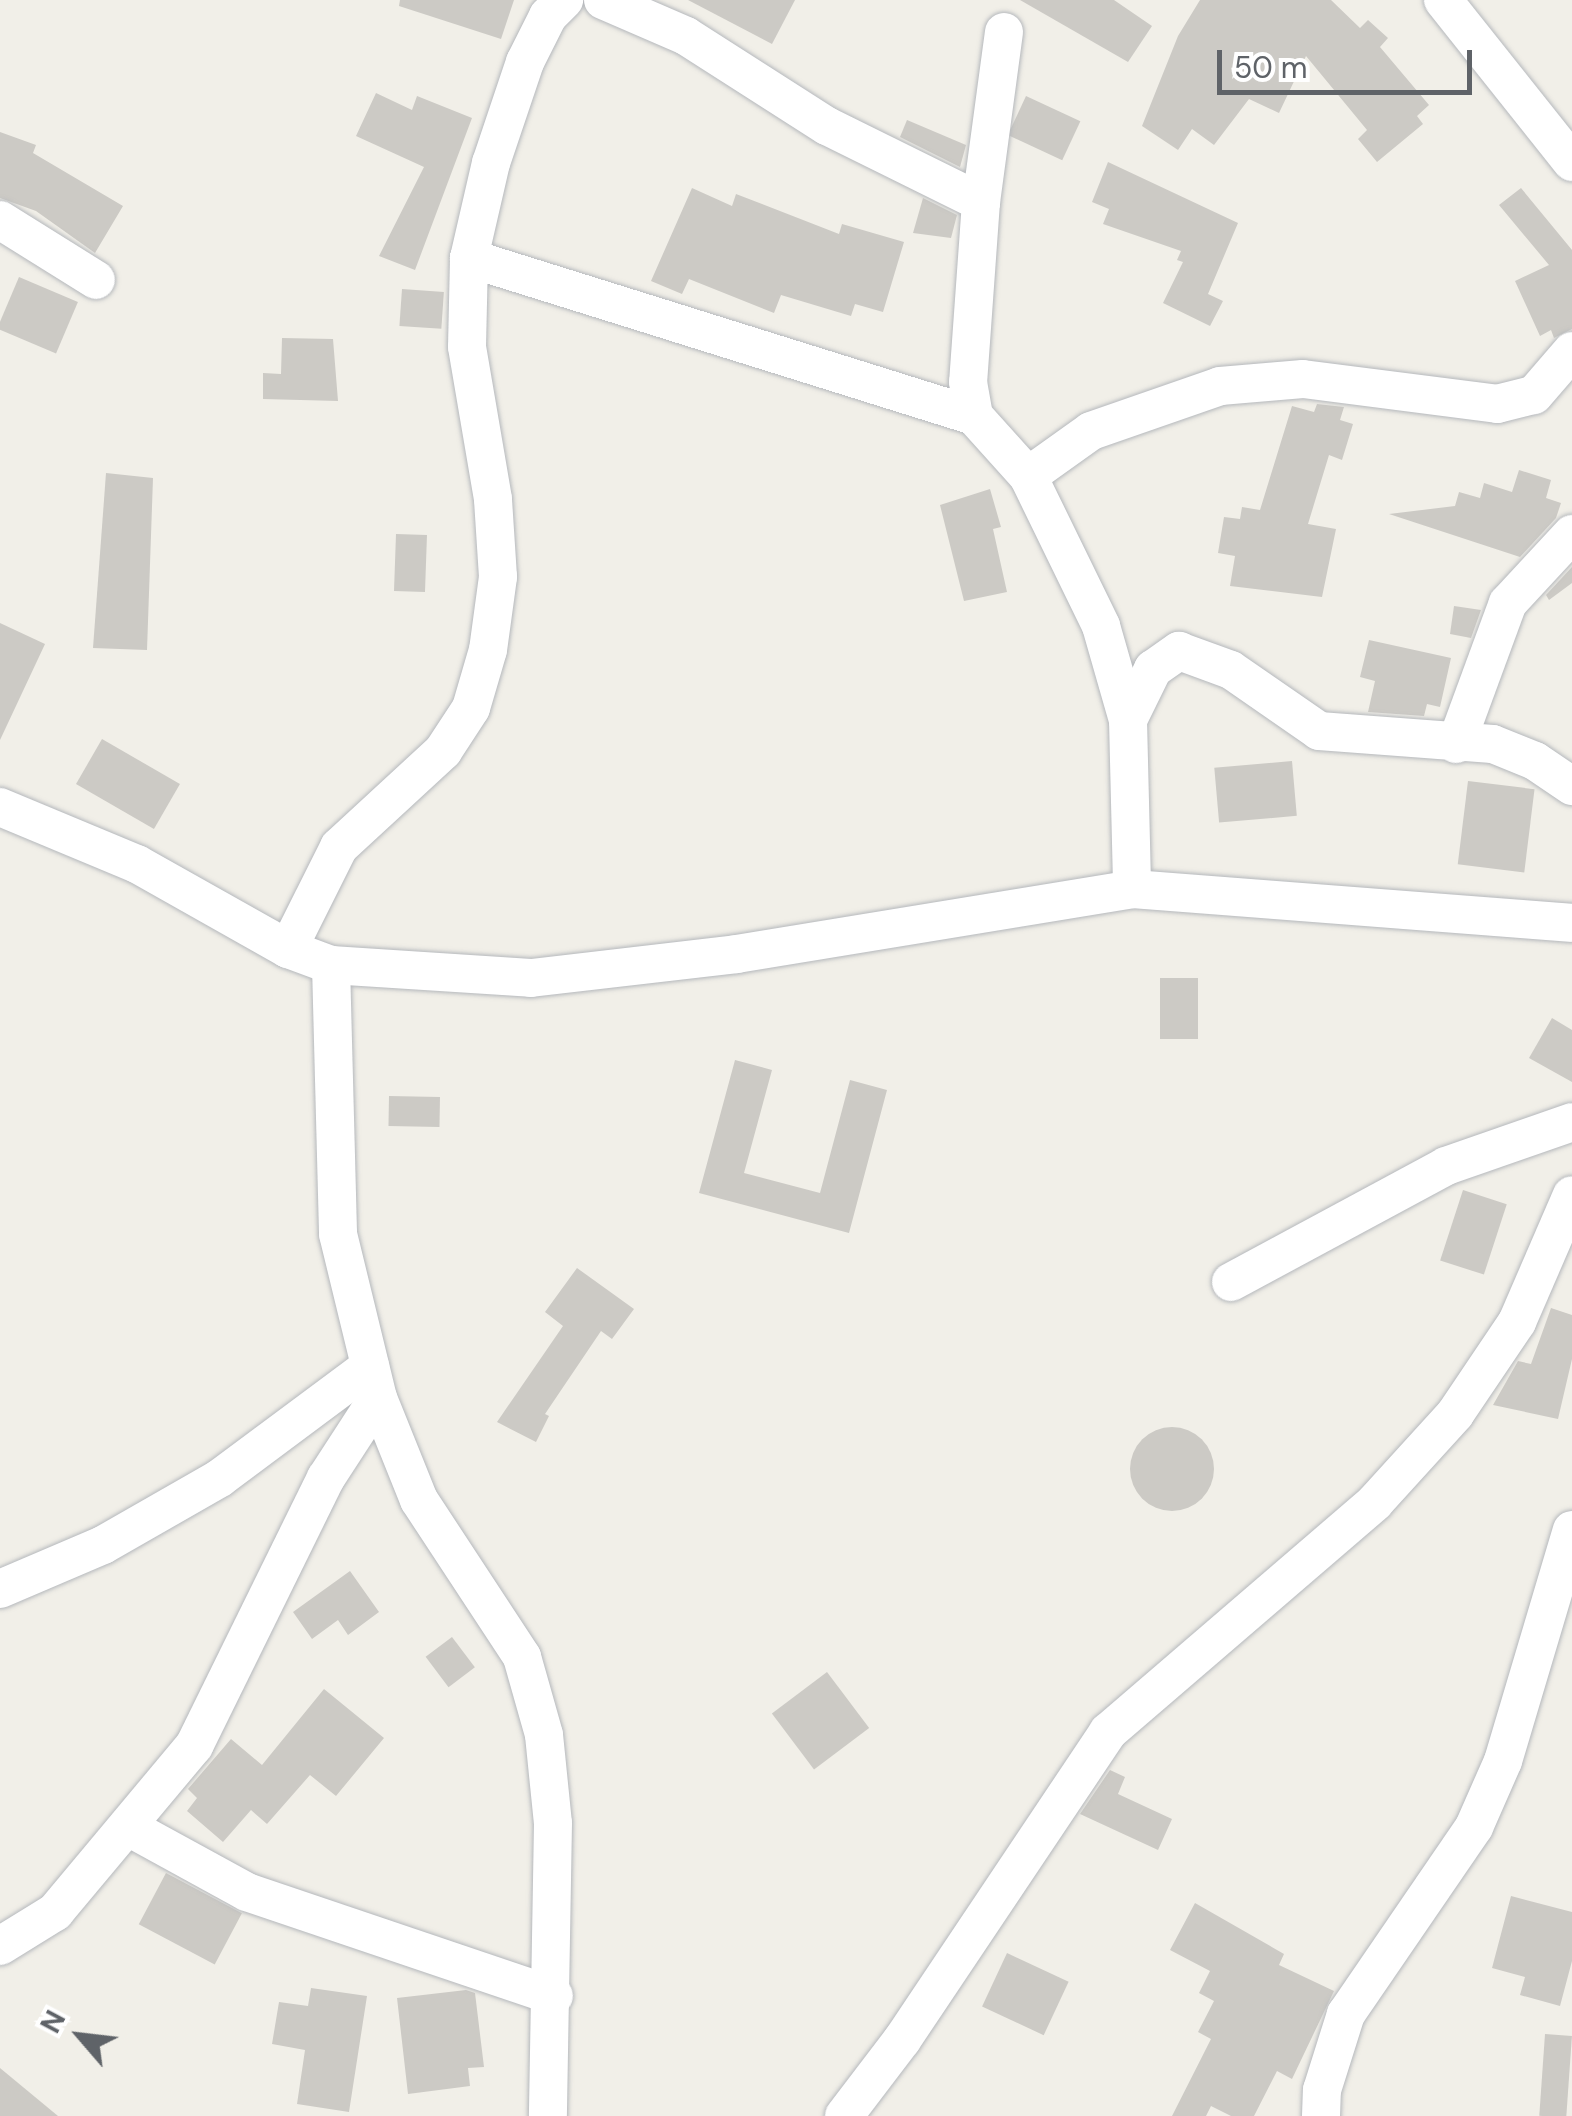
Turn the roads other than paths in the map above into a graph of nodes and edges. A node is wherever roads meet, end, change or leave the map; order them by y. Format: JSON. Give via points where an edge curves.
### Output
{"nodes":[{"id":1,"x":564,"y":0,"type":"edge"},
{"id":2,"x":603,"y":0,"type":"edge"},
{"id":3,"x":1443,"y":0,"type":"edge"},
{"id":4,"x":1004,"y":32,"type":"dead end"},
{"id":5,"x":1572,"y":162,"type":"edge"},
{"id":6,"x":981,"y":202,"type":"junction"},
{"id":7,"x":0,"y":220,"type":"edge"},
{"id":8,"x":469,"y":258,"type":"junction"},
{"id":9,"x":96,"y":280,"type":"dead end"},
{"id":10,"x":1572,"y":351,"type":"edge"},
{"id":11,"x":974,"y":416,"type":"junction"},
{"id":12,"x":1028,"y":476,"type":"junction"},
{"id":13,"x":1572,"y":534,"type":"edge"},
{"id":14,"x":1128,"y":720,"type":"junction"},
{"id":15,"x":1456,"y":744,"type":"junction"},
{"id":16,"x":1572,"y":786,"type":"edge"},
{"id":17,"x":0,"y":807,"type":"edge"},
{"id":18,"x":1132,"y":889,"type":"junction"},
{"id":19,"x":1572,"y":923,"type":"edge"},
{"id":20,"x":288,"y":949,"type":"junction"},
{"id":21,"x":331,"y":965,"type":"junction"},
{"id":22,"x":1572,"y":1122,"type":"edge"},
{"id":23,"x":1572,"y":1196,"type":"edge"},
{"id":24,"x":1231,"y":1282,"type":"dead end"},
{"id":25,"x":374,"y":1382,"type":"junction"},
{"id":26,"x":1572,"y":1530,"type":"edge"},
{"id":27,"x":0,"y":1590,"type":"edge"},
{"id":28,"x":130,"y":1828,"type":"junction"},
{"id":29,"x":0,"y":1946,"type":"edge"},
{"id":30,"x":554,"y":1996,"type":"junction"},
{"id":31,"x":548,"y":2116,"type":"edge"},
{"id":32,"x":844,"y":2116,"type":"edge"},
{"id":33,"x":1321,"y":2116,"type":"edge"}],
"edges":[{"from":1,"to":8,"type":"street","via":[[548,16],[526,62],[491,163]]},
{"from":2,"to":6,"type":"street","via":[[686,36],[827,126]]},
{"from":3,"to":5,"type":"street"},
{"from":4,"to":6,"type":"street"},
{"from":6,"to":11,"type":"street","via":[[968,382]]},
{"from":7,"to":9,"type":"street"},
{"from":8,"to":11,"type":"street"},
{"from":8,"to":20,"type":"street","via":[[468,347],[493,499],[498,577],[488,650],[471,708],[443,752],[340,847]]},
{"from":10,"to":12,"type":"street","via":[[1534,396],[1497,404],[1303,379],[1220,386],[1091,432]]},
{"from":11,"to":12,"type":"street"},
{"from":12,"to":14,"type":"street","via":[[1101,626]]},
{"from":13,"to":15,"type":"street","via":[[1508,603]]},
{"from":14,"to":15,"type":"street","via":[[1154,670],[1179,651],[1231,670],[1318,731]]},
{"from":14,"to":18,"type":"street"},
{"from":15,"to":16,"type":"street","via":[[1512,750]]},
{"from":17,"to":20,"type":"street","via":[[137,864]]},
{"from":18,"to":19,"type":"street"},
{"from":18,"to":21,"type":"street","via":[[736,954],[531,978]]},
{"from":20,"to":21,"type":"street"},
{"from":21,"to":25,"type":"street","via":[[338,1234]]},
{"from":22,"to":24,"type":"street","via":[[1446,1166]]},
{"from":23,"to":32,"type":"street","via":[[1517,1322],[1455,1414],[1375,1502],[1108,1732]]},
{"from":25,"to":27,"type":"street","via":[[103,1545]]},
{"from":25,"to":28,"type":"street","via":[[194,1746]]},
{"from":25,"to":30,"type":"street","via":[[419,1500],[522,1657],[544,1735],[553,1823]]},
{"from":26,"to":33,"type":"street","via":[[1503,1760],[1474,1826],[1346,2014],[1322,2090]]},
{"from":28,"to":29,"type":"street","via":[[55,1912]]},
{"from":28,"to":30,"type":"street","via":[[247,1892]]},
{"from":30,"to":31,"type":"street"}]}
